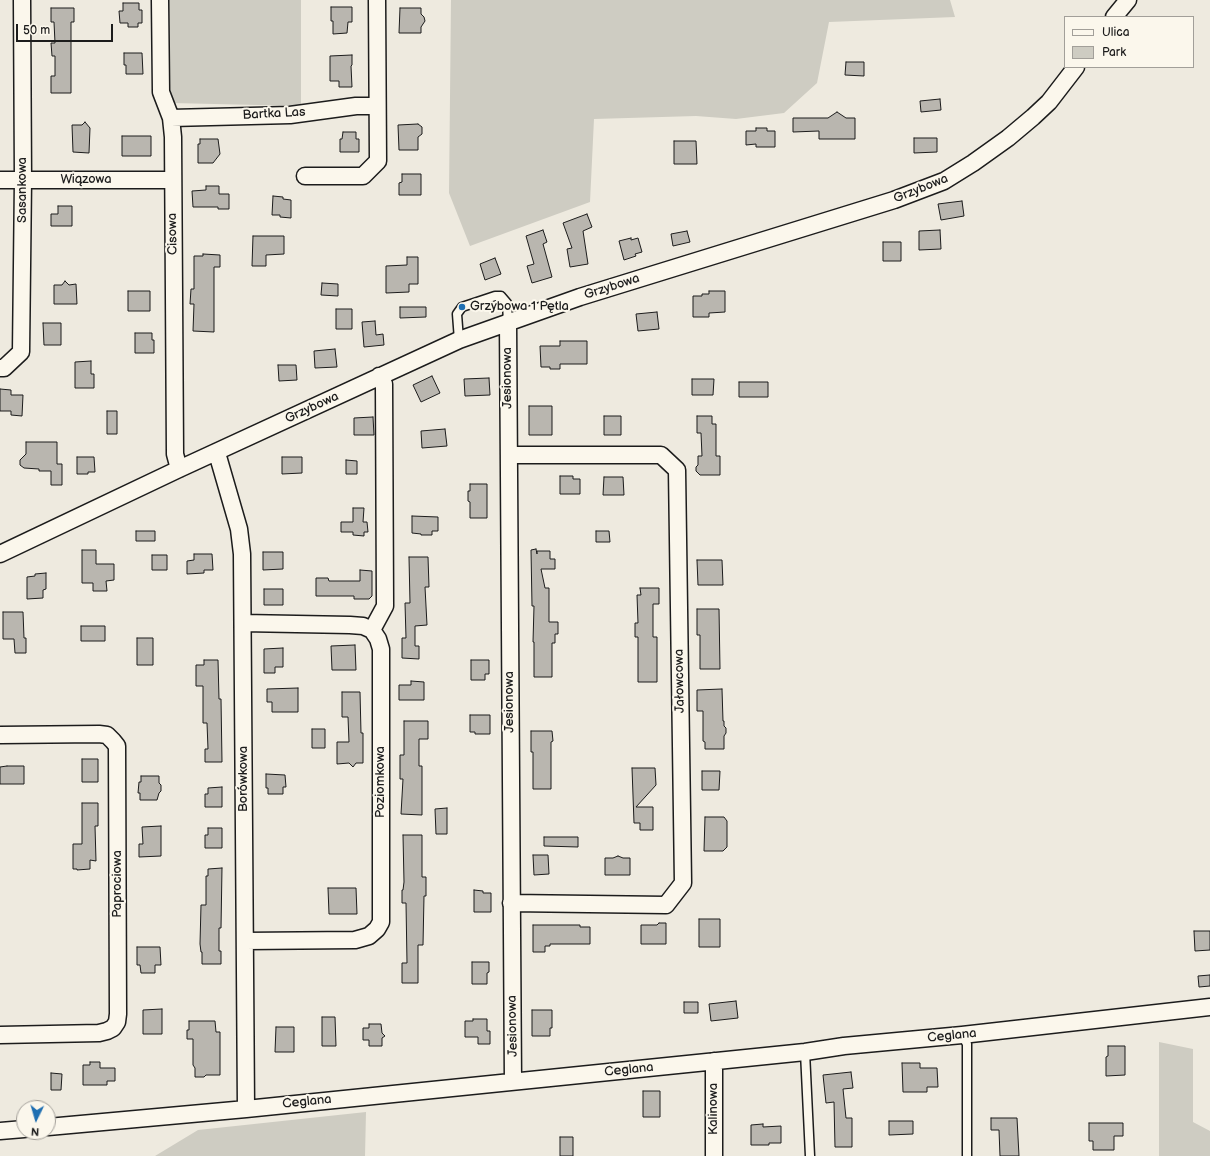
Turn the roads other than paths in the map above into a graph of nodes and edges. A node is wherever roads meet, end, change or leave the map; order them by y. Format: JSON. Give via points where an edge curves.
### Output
{"nodes":[{"id":1,"x":22,"y":0,"type":"edge"},
{"id":2,"x":160,"y":0,"type":"edge"},
{"id":3,"x":376,"y":0,"type":"edge"},
{"id":4,"x":1128,"y":0,"type":"edge"},
{"id":5,"x":1115,"y":16,"type":"edge"},
{"id":6,"x":1075,"y":68,"type":"edge"},
{"id":7,"x":377,"y":106,"type":"junction"},
{"id":8,"x":171,"y":118,"type":"junction"},
{"id":9,"x":305,"y":176,"type":"dead end"},
{"id":10,"x":0,"y":180,"type":"edge"},
{"id":11,"x":23,"y":180,"type":"junction"},
{"id":12,"x":173,"y":180,"type":"junction"},
{"id":13,"x":508,"y":322,"type":"junction"},
{"id":14,"x":459,"y":340,"type":"junction"},
{"id":15,"x":0,"y":368,"type":"edge"},
{"id":16,"x":379,"y":376,"type":"junction"},
{"id":17,"x":217,"y":453,"type":"junction"},
{"id":18,"x":509,"y":455,"type":"junction"},
{"id":19,"x":179,"y":469,"type":"junction"},
{"id":20,"x":0,"y":554,"type":"edge"},
{"id":21,"x":243,"y":623,"type":"junction"},
{"id":22,"x":372,"y":630,"type":"junction"},
{"id":23,"x":0,"y":735,"type":"edge"},
{"id":24,"x":511,"y":903,"type":"junction"},
{"id":25,"x":245,"y":941,"type":"junction"},
{"id":26,"x":1210,"y":1007,"type":"edge"},
{"id":27,"x":0,"y":1035,"type":"edge"},
{"id":28,"x":962,"y":1035,"type":"junction"},
{"id":29,"x":804,"y":1052,"type":"junction"},
{"id":30,"x":714,"y":1061,"type":"junction"},
{"id":31,"x":513,"y":1081,"type":"junction"},
{"id":32,"x":246,"y":1109,"type":"junction"},
{"id":33,"x":56,"y":1126,"type":"edge"},
{"id":34,"x":16,"y":1130,"type":"edge"},
{"id":35,"x":0,"y":1131,"type":"edge"},
{"id":36,"x":714,"y":1156,"type":"edge"},
{"id":37,"x":810,"y":1156,"type":"edge"},
{"id":38,"x":967,"y":1156,"type":"edge"}],
"edges":[{"from":1,"to":11,"type":"street","name":"Sasankowa"},
{"from":2,"to":8,"type":"street","name":"Cisowa","via":[[161,92]]},
{"from":3,"to":7,"type":"street"},
{"from":4,"to":5,"type":"street"},
{"from":6,"to":13,"type":"street","name":"Grzybowa","via":[[1033,118],[973,163],[944,181],[894,200],[656,273]]},
{"from":7,"to":8,"type":"street","name":"Bartka Las","via":[[356,106],[290,115]]},
{"from":7,"to":9,"type":"street","via":[[378,161],[363,176]]},
{"from":8,"to":12,"type":"street","name":"Cisowa"},
{"from":10,"to":11,"type":"street","name":"Wiązowa"},
{"from":11,"to":12,"type":"street","name":"Wiązowa"},
{"from":11,"to":15,"type":"street","name":"Sasankowa","via":[[21,352],[4,368]]},
{"from":12,"to":19,"type":"street","name":"Cisowa","via":[[175,454]]},
{"from":13,"to":14,"type":"street","name":"Grzybowa"},
{"from":13,"to":14,"type":"lane","via":[[507,303],[501,296],[462,307],[457,314]]},
{"from":13,"to":18,"type":"street","name":"Jesionowa"},
{"from":14,"to":16,"type":"street","name":"Grzybowa"},
{"from":16,"to":17,"type":"street","name":"Grzybowa"},
{"from":16,"to":22,"type":"street","via":[[384,384],[385,606]]},
{"from":17,"to":19,"type":"street","name":"Grzybowa"},
{"from":17,"to":21,"type":"street","name":"Borówkowa","via":[[239,529]]},
{"from":18,"to":24,"type":"street","name":"Jesionowa"},
{"from":18,"to":24,"type":"street","name":"Jałowcowa","via":[[661,455],[677,470],[683,883],[666,905]]},
{"from":19,"to":20,"type":"street","name":"Grzybowa"},
{"from":21,"to":22,"type":"street","via":[[350,625]]},
{"from":21,"to":25,"type":"street","name":"Borówkowa"},
{"from":22,"to":25,"type":"street","name":"Poziomkowa","via":[[381,649],[381,922],[369,936],[355,940]]},
{"from":23,"to":27,"type":"street","name":"Paprociowa","via":[[99,734],[107,736],[116,746],[118,1014],[113,1028],[99,1033]]},
{"from":24,"to":31,"type":"street","name":"Jesionowa"},
{"from":25,"to":32,"type":"street","name":"Borówkowa"},
{"from":26,"to":28,"type":"street","name":"Ceglana"},
{"from":28,"to":29,"type":"street","name":"Ceglana"},
{"from":28,"to":38,"type":"lane","via":[[967,1044]]},
{"from":29,"to":30,"type":"street","name":"Ceglana"},
{"from":29,"to":37,"type":"lane"},
{"from":30,"to":31,"type":"street","name":"Ceglana"},
{"from":30,"to":36,"type":"street","name":"Kalinowa"},
{"from":31,"to":32,"type":"street","name":"Ceglana"},
{"from":32,"to":33,"type":"street","name":"Ceglana"},
{"from":34,"to":35,"type":"street"}]}
